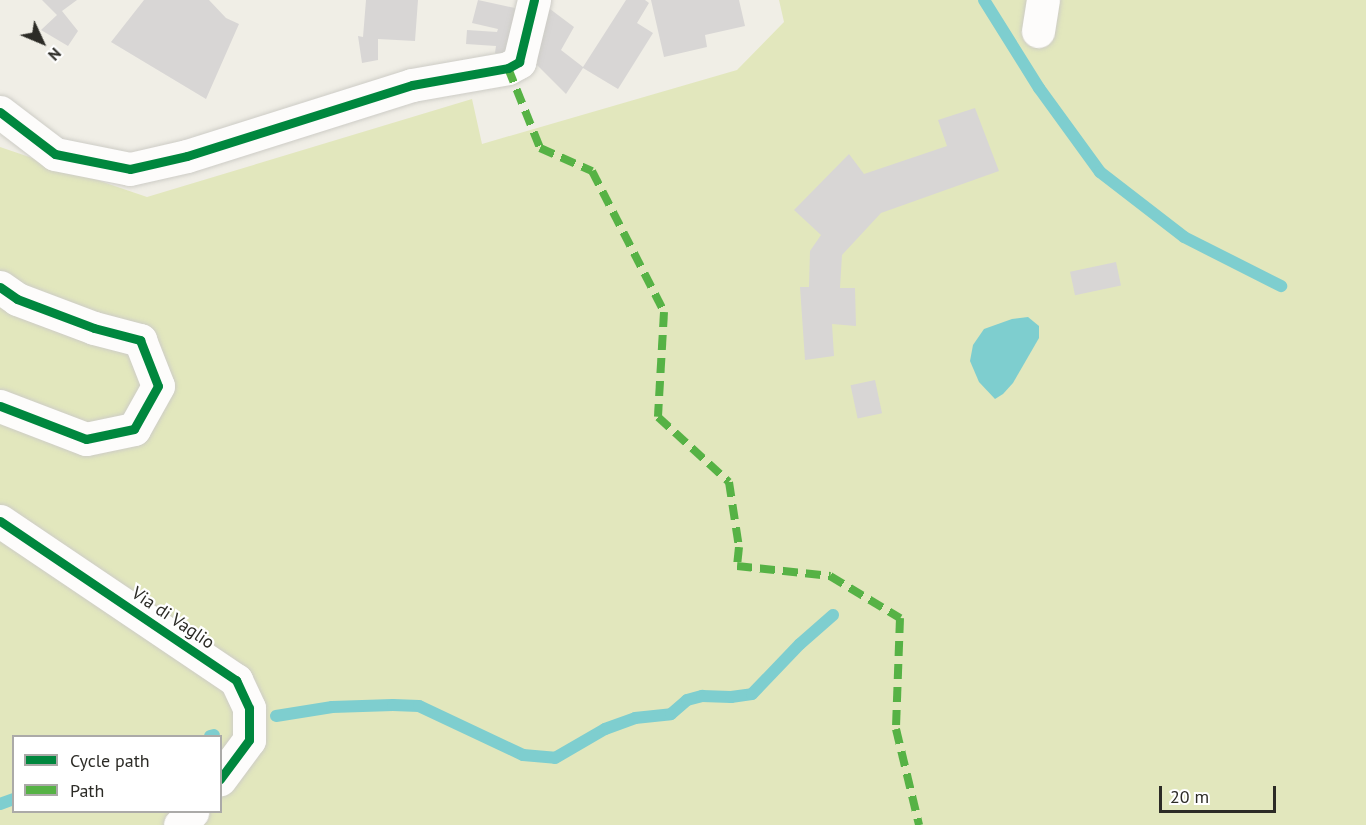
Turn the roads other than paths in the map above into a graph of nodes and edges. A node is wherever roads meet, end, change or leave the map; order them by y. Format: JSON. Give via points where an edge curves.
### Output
{"nodes":[{"id":1,"x":534,"y":0,"type":"edge"},
{"id":2,"x":0,"y":112,"type":"edge"},
{"id":3,"x":0,"y":287,"type":"edge"},
{"id":4,"x":0,"y":406,"type":"edge"},
{"id":5,"x":0,"y":521,"type":"edge"},
{"id":6,"x":222,"y":776,"type":"edge"},
{"id":7,"x":191,"y":813,"type":"edge"},
{"id":8,"x":180,"y":825,"type":"edge"}],
"edges":[{"from":1,"to":2,"type":"street","via":[[519,62],[508,68],[412,85],[188,156],[130,169],[55,154]]},
{"from":3,"to":4,"type":"street","via":[[17,299],[94,328],[140,340],[158,386],[134,429],[86,439]]},
{"from":5,"to":6,"type":"street","name":"Via di Vaglio","via":[[236,681],[249,708],[249,740]]},
{"from":7,"to":8,"type":"street"}]}
